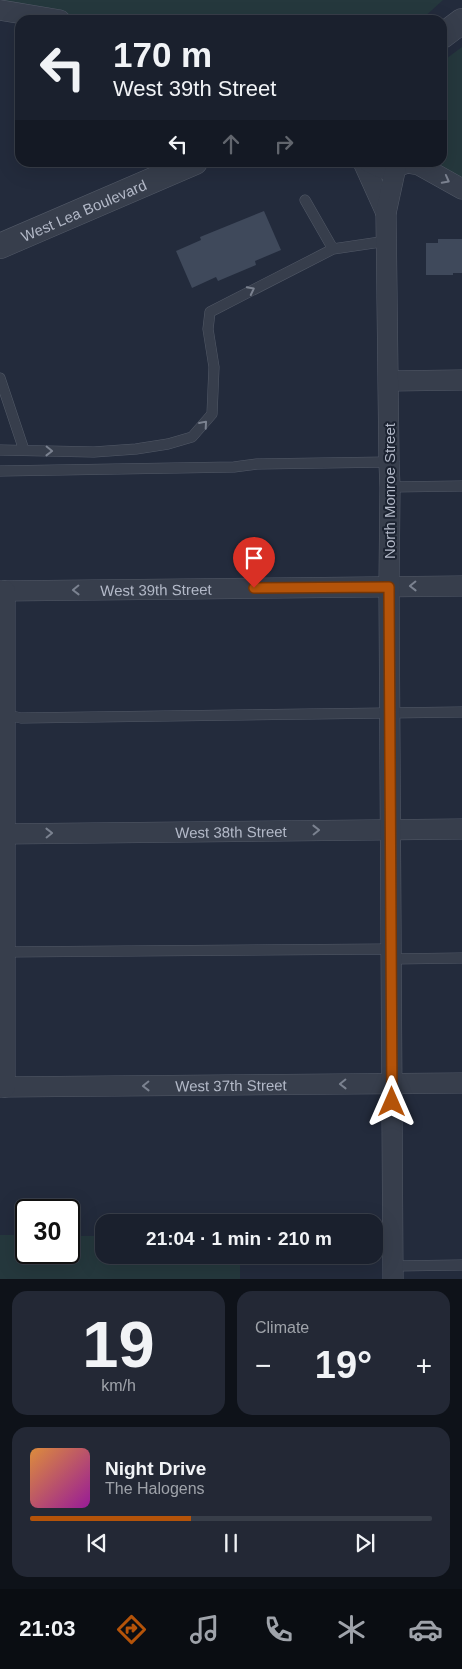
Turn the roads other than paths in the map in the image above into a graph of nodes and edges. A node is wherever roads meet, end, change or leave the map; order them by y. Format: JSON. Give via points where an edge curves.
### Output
{"nodes":[{"id":1,"x":0,"y":10,"type":"edge"},
{"id":2,"x":30,"y":15,"type":"edge"},
{"id":3,"x":462,"y":21,"type":"edge"},
{"id":4,"x":447,"y":32,"type":"edge"},
{"id":5,"x":183,"y":167,"type":"edge"},
{"id":6,"x":365,"y":167,"type":"edge"},
{"id":7,"x":380,"y":167,"type":"edge"},
{"id":8,"x":392,"y":167,"type":"edge"},
{"id":9,"x":396,"y":167,"type":"edge"},
{"id":10,"x":421,"y":167,"type":"edge"},
{"id":11,"x":462,"y":189,"type":"edge"},
{"id":12,"x":305,"y":200,"type":"dead end"},
{"id":13,"x":386,"y":213,"type":"junction"},
{"id":14,"x":386,"y":241,"type":"junction"},
{"id":15,"x":0,"y":246,"type":"edge"},
{"id":16,"x":333,"y":249,"type":"junction"},
{"id":17,"x":0,"y":378,"type":"edge"},
{"id":18,"x":462,"y":380,"type":"edge"},
{"id":19,"x":389,"y":381,"type":"junction"},
{"id":20,"x":0,"y":450,"type":"edge"},
{"id":21,"x":24,"y":450,"type":"junction"},
{"id":22,"x":389,"y":462,"type":"junction"},
{"id":23,"x":0,"y":471,"type":"edge"},
{"id":24,"x":390,"y":486,"type":"junction"},
{"id":25,"x":462,"y":486,"type":"edge"},
{"id":26,"x":462,"y":586,"type":"edge"},
{"id":27,"x":389,"y":587,"type":"junction"},
{"id":28,"x":3,"y":591,"type":"edge"},
{"id":29,"x":390,"y":712,"type":"junction"},
{"id":30,"x":462,"y":712,"type":"edge"},
{"id":31,"x":3,"y":714,"type":"edge"},
{"id":32,"x":462,"y":829,"type":"edge"},
{"id":33,"x":390,"y":830,"type":"junction"},
{"id":34,"x":3,"y":834,"type":"edge"},
{"id":35,"x":2,"y":952,"type":"edge"},
{"id":36,"x":391,"y":954,"type":"junction"},
{"id":37,"x":462,"y":958,"type":"edge"},
{"id":38,"x":462,"y":1083,"type":"edge"},
{"id":39,"x":392,"y":1084,"type":"junction"},
{"id":40,"x":2,"y":1087,"type":"edge"},
{"id":41,"x":462,"y":1265,"type":"edge"},
{"id":42,"x":393,"y":1272,"type":"edge"}],
"edges":[{"from":1,"to":2,"type":"street"},
{"from":3,"to":4,"type":"street"},
{"from":5,"to":15,"type":"street","name":"West Lea Boulevard"},
{"from":6,"to":13,"type":"street"},
{"from":7,"to":8,"type":"street","via":[[387,170]]},
{"from":9,"to":13,"type":"street"},
{"from":10,"to":11,"type":"street","one_way":true},
{"from":12,"to":16,"type":"lane"},
{"from":13,"to":14,"type":"street","name":"North Monroe Street"},
{"from":14,"to":16,"type":"lane"},
{"from":14,"to":19,"type":"street","name":"North Monroe Street"},
{"from":21,"to":16,"type":"lane","one_way":true,"via":[[94,452],[136,449],[192,438],[212,414],[214,368],[208,329],[210,312]]},
{"from":17,"to":21,"type":"lane"},
{"from":18,"to":19,"type":"street"},
{"from":19,"to":22,"type":"street","name":"North Monroe Street"},
{"from":20,"to":21,"type":"lane"},
{"from":22,"to":23,"type":"lane"},
{"from":22,"to":24,"type":"street","name":"North Monroe Street"},
{"from":24,"to":25,"type":"lane"},
{"from":24,"to":27,"type":"street","name":"North Monroe Street"},
{"from":26,"to":27,"type":"street","name":"West 39th Street","one_way":true},
{"from":27,"to":28,"type":"street","name":"West 39th Street","one_way":true},
{"from":27,"to":29,"type":"street","name":"North Monroe Street"},
{"from":28,"to":31,"type":"street"},
{"from":29,"to":30,"type":"lane"},
{"from":29,"to":31,"type":"lane","via":[[21,718]]},
{"from":29,"to":33,"type":"street","name":"North Monroe Street"},
{"from":31,"to":34,"type":"street"},
{"from":32,"to":33,"type":"street","name":"West 38th Street"},
{"from":34,"to":33,"type":"street","name":"West 38th Street","one_way":true},
{"from":33,"to":36,"type":"street","name":"North Monroe Street"},
{"from":34,"to":35,"type":"street"},
{"from":35,"to":36,"type":"lane"},
{"from":35,"to":40,"type":"street"},
{"from":36,"to":37,"type":"lane"},
{"from":36,"to":39,"type":"street","name":"North Monroe Street"},
{"from":38,"to":39,"type":"street","name":"West 37th Street"},
{"from":39,"to":40,"type":"street","name":"West 37th Street","one_way":true},
{"from":39,"to":42,"type":"street","name":"North Monroe Street"},
{"from":41,"to":42,"type":"lane"}]}
